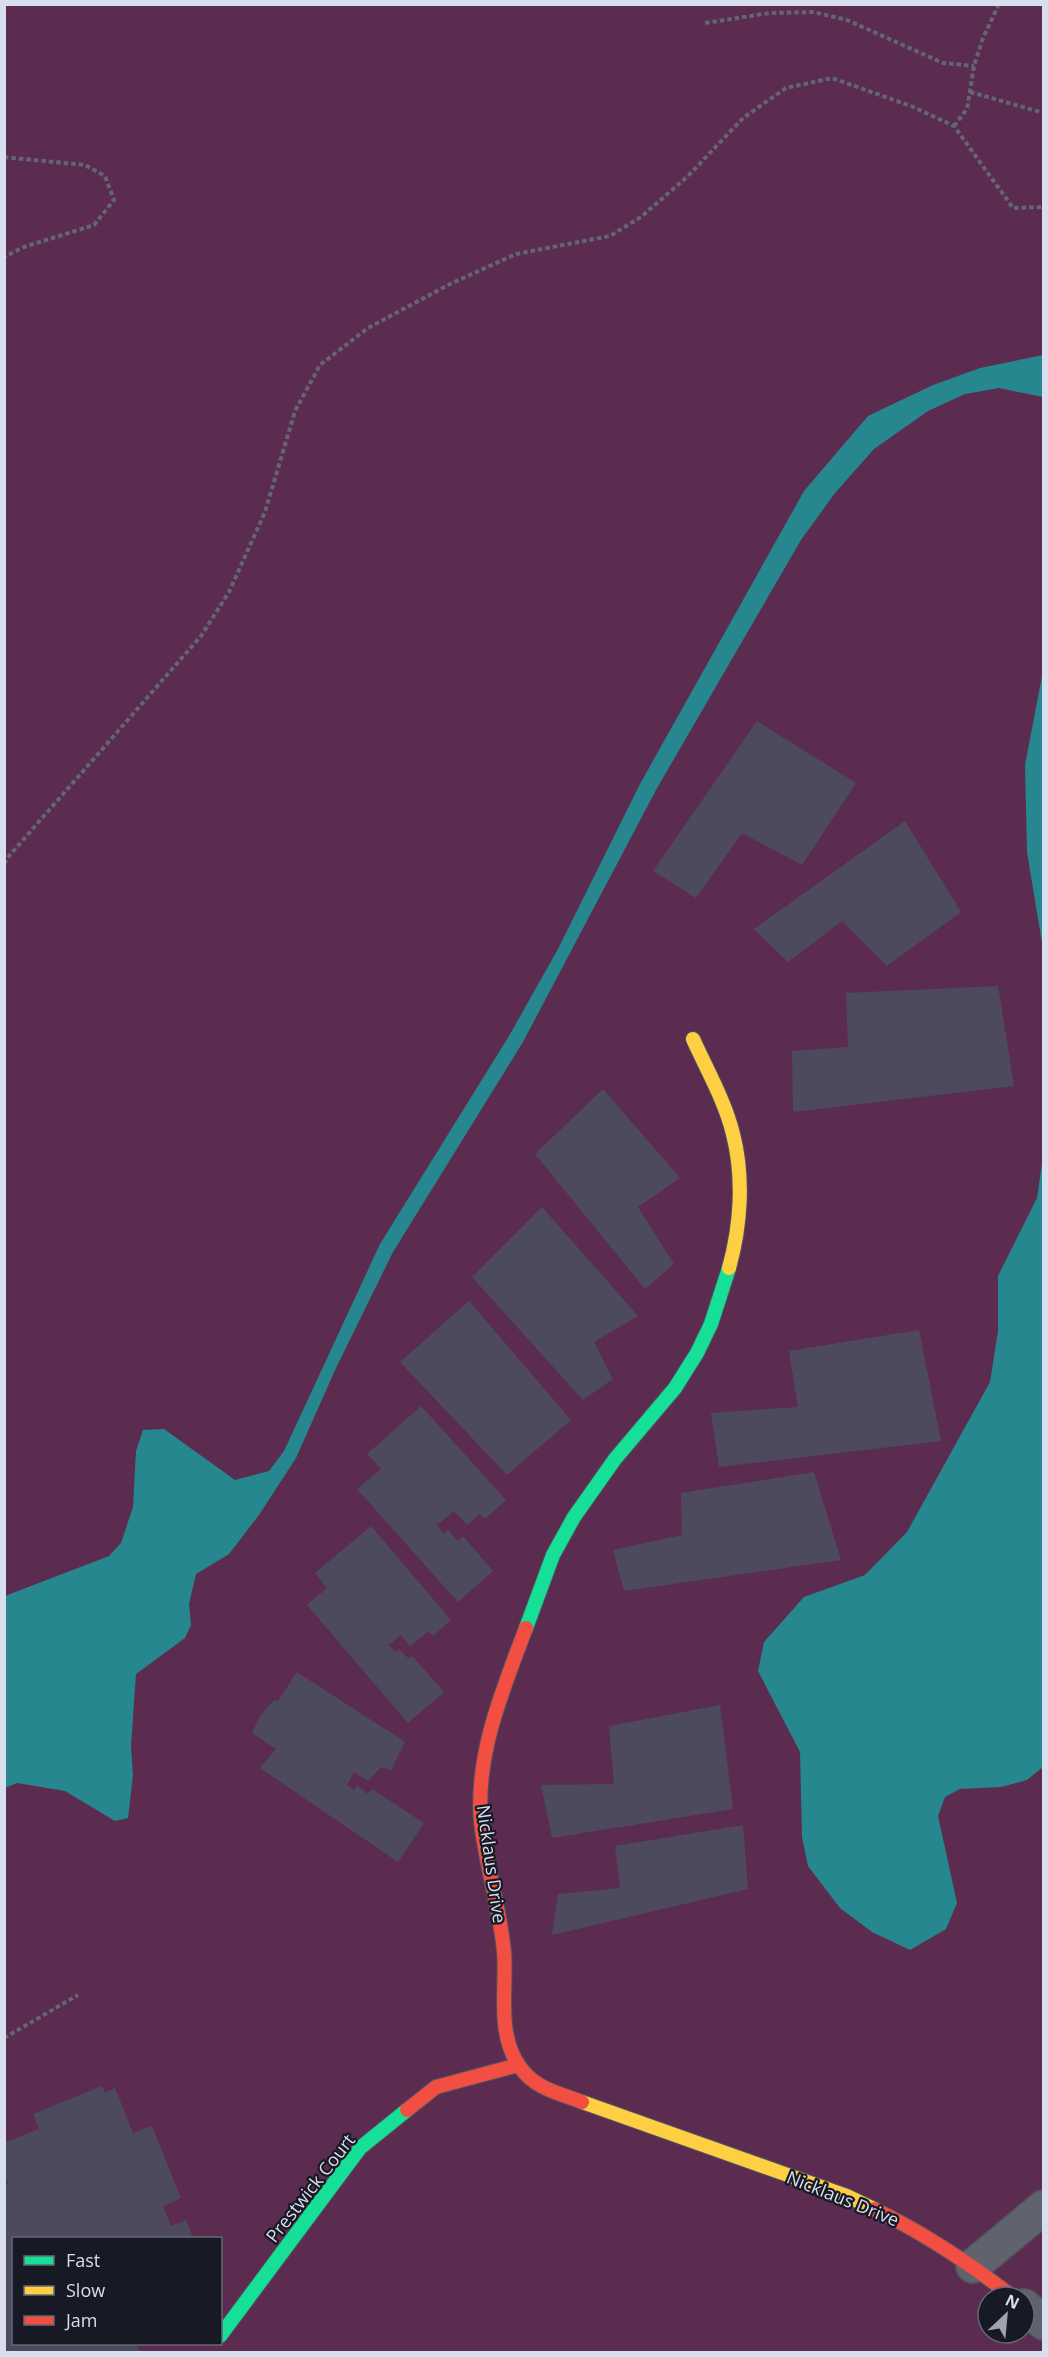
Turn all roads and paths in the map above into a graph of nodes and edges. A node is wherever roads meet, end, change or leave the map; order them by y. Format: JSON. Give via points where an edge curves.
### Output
{"nodes":[{"id":1,"x":999,"y":4,"type":"edge"},
{"id":2,"x":705,"y":23,"type":"dead end"},
{"id":3,"x":975,"y":66,"type":"junction"},
{"id":4,"x":970,"y":92,"type":"junction"},
{"id":5,"x":1044,"y":113,"type":"edge"},
{"id":6,"x":954,"y":126,"type":"junction"},
{"id":7,"x":4,"y":158,"type":"edge"},
{"id":8,"x":1044,"y":207,"type":"edge"},
{"id":9,"x":4,"y":257,"type":"edge"},
{"id":10,"x":4,"y":864,"type":"edge"},
{"id":11,"x":693,"y":1039,"type":"dead end"},
{"id":12,"x":78,"y":1995,"type":"dead end"},
{"id":13,"x":4,"y":2038,"type":"edge"},
{"id":14,"x":518,"y":2065,"type":"junction"},
{"id":15,"x":1044,"y":2207,"type":"edge"},
{"id":16,"x":973,"y":2266,"type":"junction"},
{"id":17,"x":997,"y":2285,"type":"edge"},
{"id":18,"x":222,"y":2333,"type":"edge"}],
"edges":[{"from":1,"to":3,"type":"path"},
{"from":2,"to":3,"type":"path","via":[[770,13],[813,12],[848,20],[943,63]]},
{"from":3,"to":4,"type":"path"},
{"from":4,"to":5,"type":"path"},
{"from":4,"to":6,"type":"path","via":[[967,109]]},
{"from":6,"to":8,"type":"path","via":[[1013,208]]},
{"from":6,"to":10,"type":"path","via":[[832,78],[786,88],[743,118],[688,176],[641,217],[610,236],[516,254],[368,328],[320,365],[295,411],[265,512],[229,592],[201,636]]},
{"from":7,"to":9,"type":"path","via":[[85,165],[105,176],[114,200],[94,225]]},
{"from":11,"to":14,"type":"street","name":"Nicklaus Drive","via":[[733,1132],[739,1168],[731,1261],[715,1312],[682,1378],[599,1477],[548,1566],[507,1679],[486,1752],[481,1819],[506,1955],[507,2040]]},
{"from":12,"to":13,"type":"path"},
{"from":14,"to":16,"type":"street","name":"Nicklaus Drive","via":[[537,2086],[847,2196],[910,2226]]},
{"from":14,"to":18,"type":"street","name":"Prestwick Court","via":[[436,2087],[360,2148]]},
{"from":15,"to":16,"type":"street"},
{"from":16,"to":17,"type":"street","name":"Nicklaus Drive"}]}
